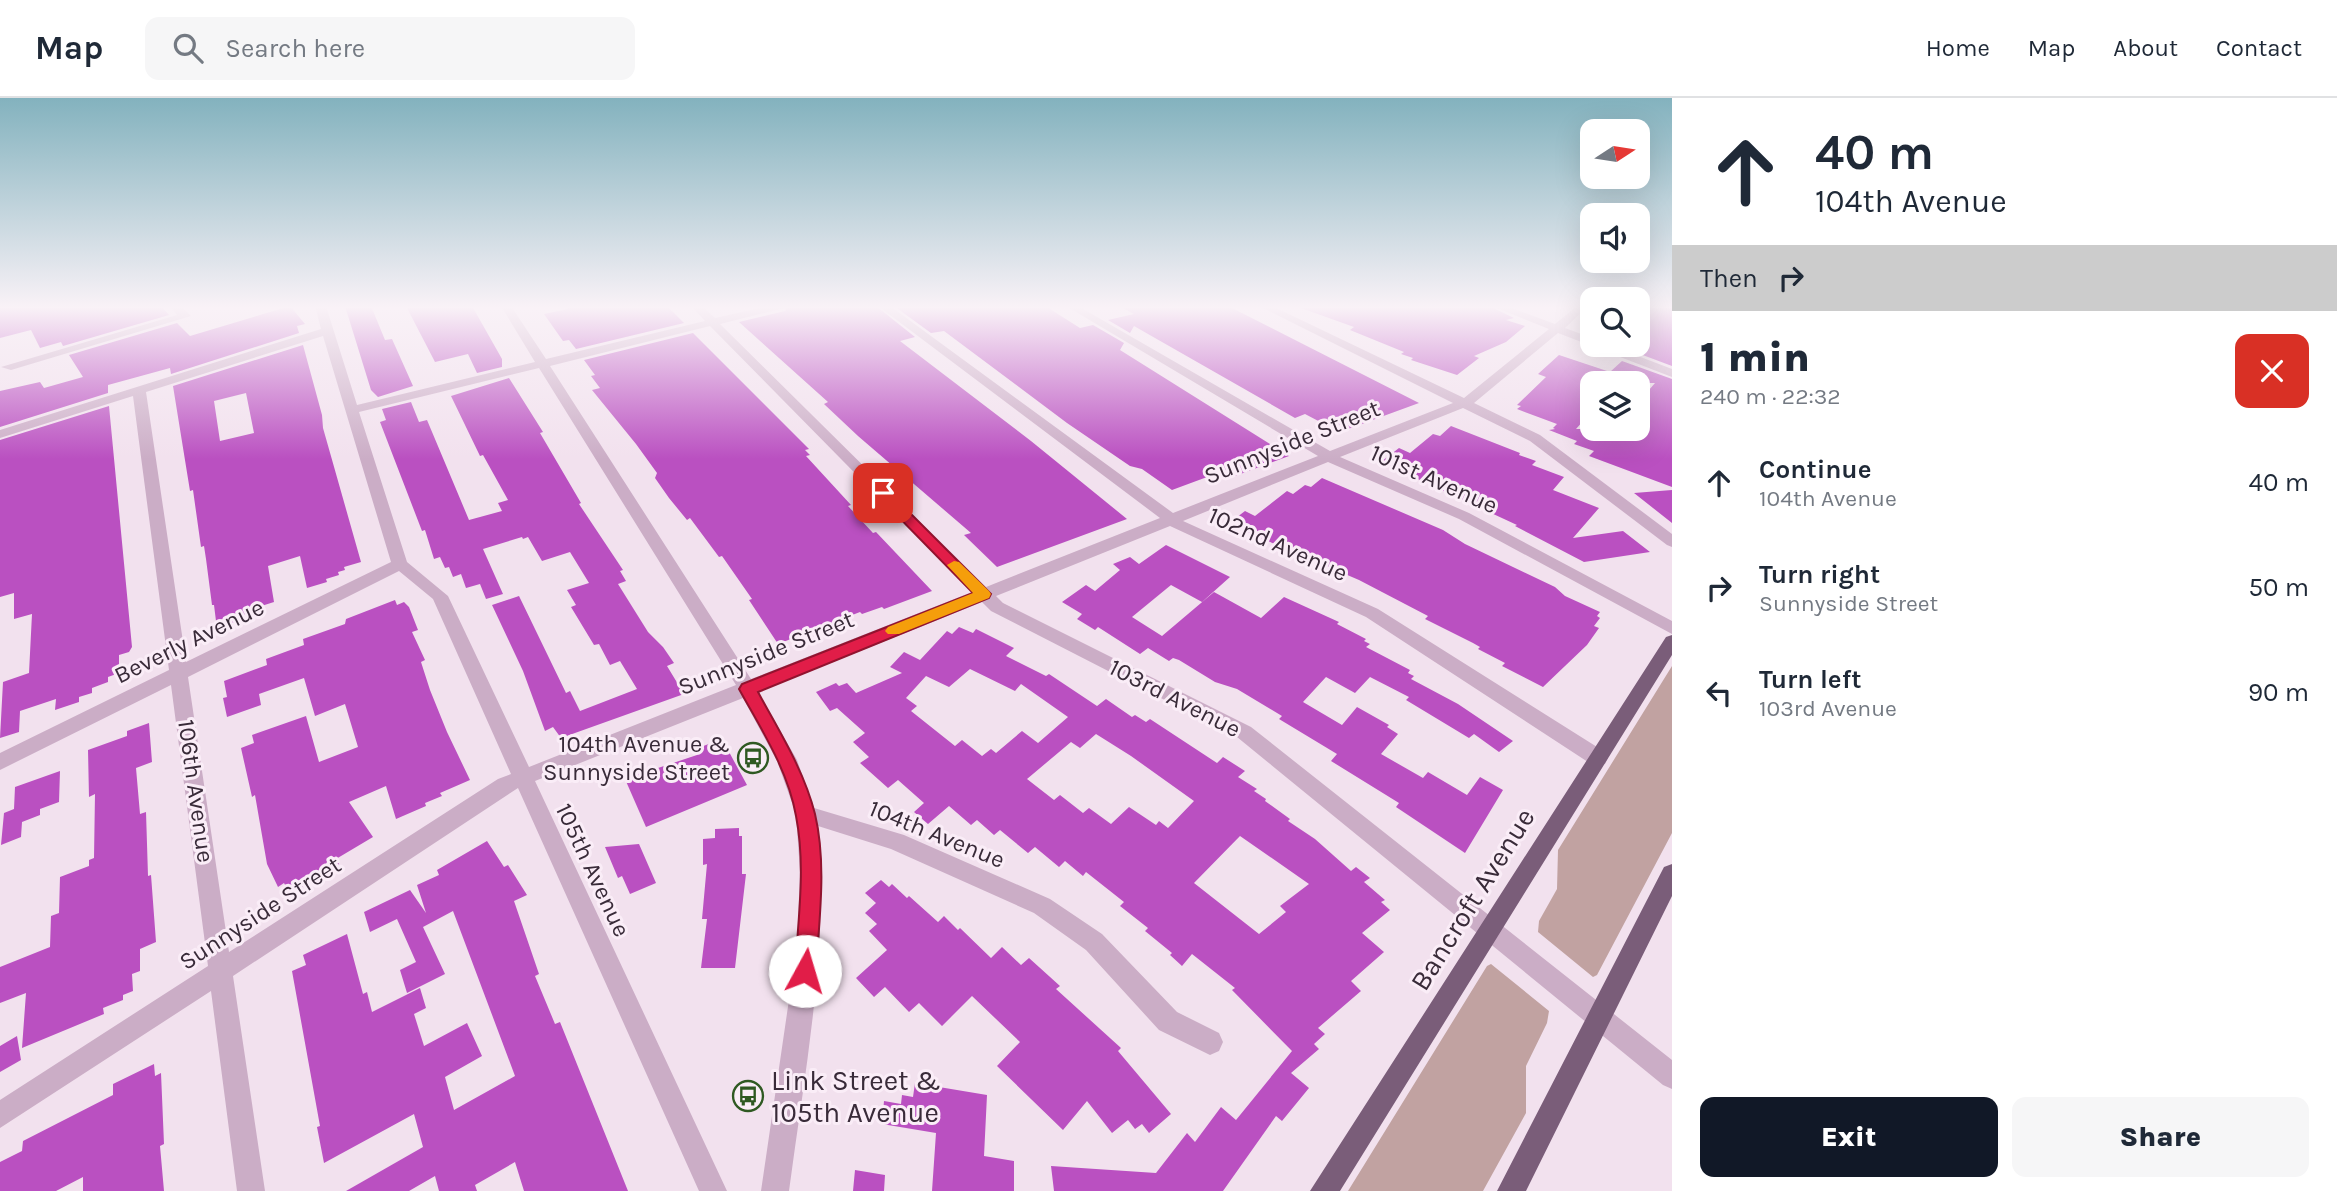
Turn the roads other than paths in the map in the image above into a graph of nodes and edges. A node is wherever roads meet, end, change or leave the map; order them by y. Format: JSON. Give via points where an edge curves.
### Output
{"nodes":[{"id":1,"x":42,"y":357,"type":"edge"},
{"id":2,"x":244,"y":357,"type":"edge"},
{"id":3,"x":335,"y":357,"type":"edge"},
{"id":4,"x":538,"y":357,"type":"edge"},
{"id":5,"x":570,"y":357,"type":"edge"},
{"id":6,"x":748,"y":357,"type":"edge"},
{"id":7,"x":952,"y":357,"type":"edge"},
{"id":8,"x":1158,"y":357,"type":"edge"},
{"id":9,"x":1369,"y":357,"type":"edge"},
{"id":10,"x":1524,"y":357,"type":"edge"},
{"id":11,"x":1630,"y":357,"type":"edge"},
{"id":12,"x":542,"y":364,"type":"junction"},
{"id":13,"x":7,"y":367,"type":"dead end"},
{"id":14,"x":1672,"y":373,"type":"edge"},
{"id":15,"x":139,"y":390,"type":"junction"},
{"id":16,"x":1464,"y":403,"type":"junction"},
{"id":17,"x":352,"y":410,"type":"junction"},
{"id":18,"x":0,"y":434,"type":"edge"},
{"id":19,"x":1328,"y":456,"type":"junction"},
{"id":20,"x":1170,"y":519,"type":"junction"},
{"id":21,"x":1672,"y":542,"type":"edge"},
{"id":22,"x":400,"y":564,"type":"junction"},
{"id":23,"x":983,"y":594,"type":"junction"},
{"id":24,"x":1672,"y":628,"type":"edge"},
{"id":25,"x":1672,"y":640,"type":"edge"},
{"id":26,"x":181,"y":674,"type":"junction"},
{"id":27,"x":748,"y":689,"type":"junction"},
{"id":28,"x":1598,"y":758,"type":"junction"},
{"id":29,"x":0,"y":762,"type":"edge"},
{"id":30,"x":523,"y":778,"type":"junction"},
{"id":31,"x":806,"y":814,"type":"junction"},
{"id":32,"x":1672,"y":874,"type":"edge"},
{"id":33,"x":1490,"y":929,"type":"junction"},
{"id":34,"x":220,"y":970,"type":"junction"},
{"id":35,"x":1600,"y":1017,"type":"junction"},
{"id":36,"x":1210,"y":1042,"type":"dead end"},
{"id":37,"x":1672,"y":1076,"type":"edge"},
{"id":38,"x":0,"y":1115,"type":"edge"},
{"id":39,"x":251,"y":1191,"type":"edge"},
{"id":40,"x":713,"y":1191,"type":"edge"},
{"id":41,"x":775,"y":1191,"type":"edge"},
{"id":42,"x":1324,"y":1191,"type":"edge"},
{"id":43,"x":1511,"y":1191,"type":"edge"}],
"edges":[{"from":1,"to":13,"type":"street"},
{"from":2,"to":15,"type":"street"},
{"from":3,"to":17,"type":"street"},
{"from":4,"to":12,"type":"street"},
{"from":5,"to":12,"type":"street"},
{"from":6,"to":23,"type":"street","name":"103rd Avenue"},
{"from":7,"to":20,"type":"street","name":"102nd Avenue"},
{"from":8,"to":19,"type":"street","name":"101st Avenue"},
{"from":9,"to":16,"type":"street"},
{"from":10,"to":16,"type":"street","name":"Sunnyside Street","via":[[1479,396]]},
{"from":11,"to":14,"type":"street"},
{"from":12,"to":17,"type":"street"},
{"from":12,"to":27,"type":"street"},
{"from":15,"to":18,"type":"street"},
{"from":15,"to":26,"type":"street","name":"106th Avenue"},
{"from":16,"to":19,"type":"street","name":"Sunnyside Street"},
{"from":16,"to":21,"type":"street","via":[[1535,438]]},
{"from":17,"to":22,"type":"street"},
{"from":19,"to":20,"type":"street","name":"Sunnyside Street"},
{"from":19,"to":24,"type":"street","name":"101st Avenue","via":[[1464,516]]},
{"from":20,"to":23,"type":"street","name":"Sunnyside Street"},
{"from":20,"to":28,"type":"street","name":"102nd Avenue","via":[[1372,613]]},
{"from":22,"to":26,"type":"street","name":"Beverly Avenue"},
{"from":22,"to":30,"type":"street","name":"105th Avenue","via":[[440,596]]},
{"from":23,"to":27,"type":"street","name":"Sunnyside Street"},
{"from":23,"to":33,"type":"street","name":"103rd Avenue","via":[[998,607],[1244,732]]},
{"from":25,"to":28,"type":"main road","name":"Bancroft Avenue"},
{"from":26,"to":29,"type":"street","name":"Beverly Avenue"},
{"from":26,"to":34,"type":"street","name":"106th Avenue"},
{"from":27,"to":30,"type":"street","name":"Sunnyside Street"},
{"from":27,"to":31,"type":"street","via":[[787,760]]},
{"from":28,"to":33,"type":"main road","name":"Bancroft Avenue"},
{"from":30,"to":34,"type":"street","name":"Sunnyside Street","via":[[505,785]]},
{"from":30,"to":40,"type":"street","name":"105th Avenue"},
{"from":31,"to":36,"type":"street","name":"104th Avenue","via":[[897,841],[1042,906],[1094,942],[1168,1021]]},
{"from":31,"to":41,"type":"street","via":[[811,872],[809,946]]},
{"from":32,"to":35,"type":"main road"},
{"from":33,"to":35,"type":"street","name":"103rd Avenue"},
{"from":33,"to":42,"type":"main road","name":"Bancroft Avenue"},
{"from":34,"to":38,"type":"street","name":"Sunnyside Street"},
{"from":34,"to":39,"type":"street","name":"106th Avenue"},
{"from":35,"to":37,"type":"street","name":"103rd Avenue"},
{"from":35,"to":43,"type":"main road"}]}
